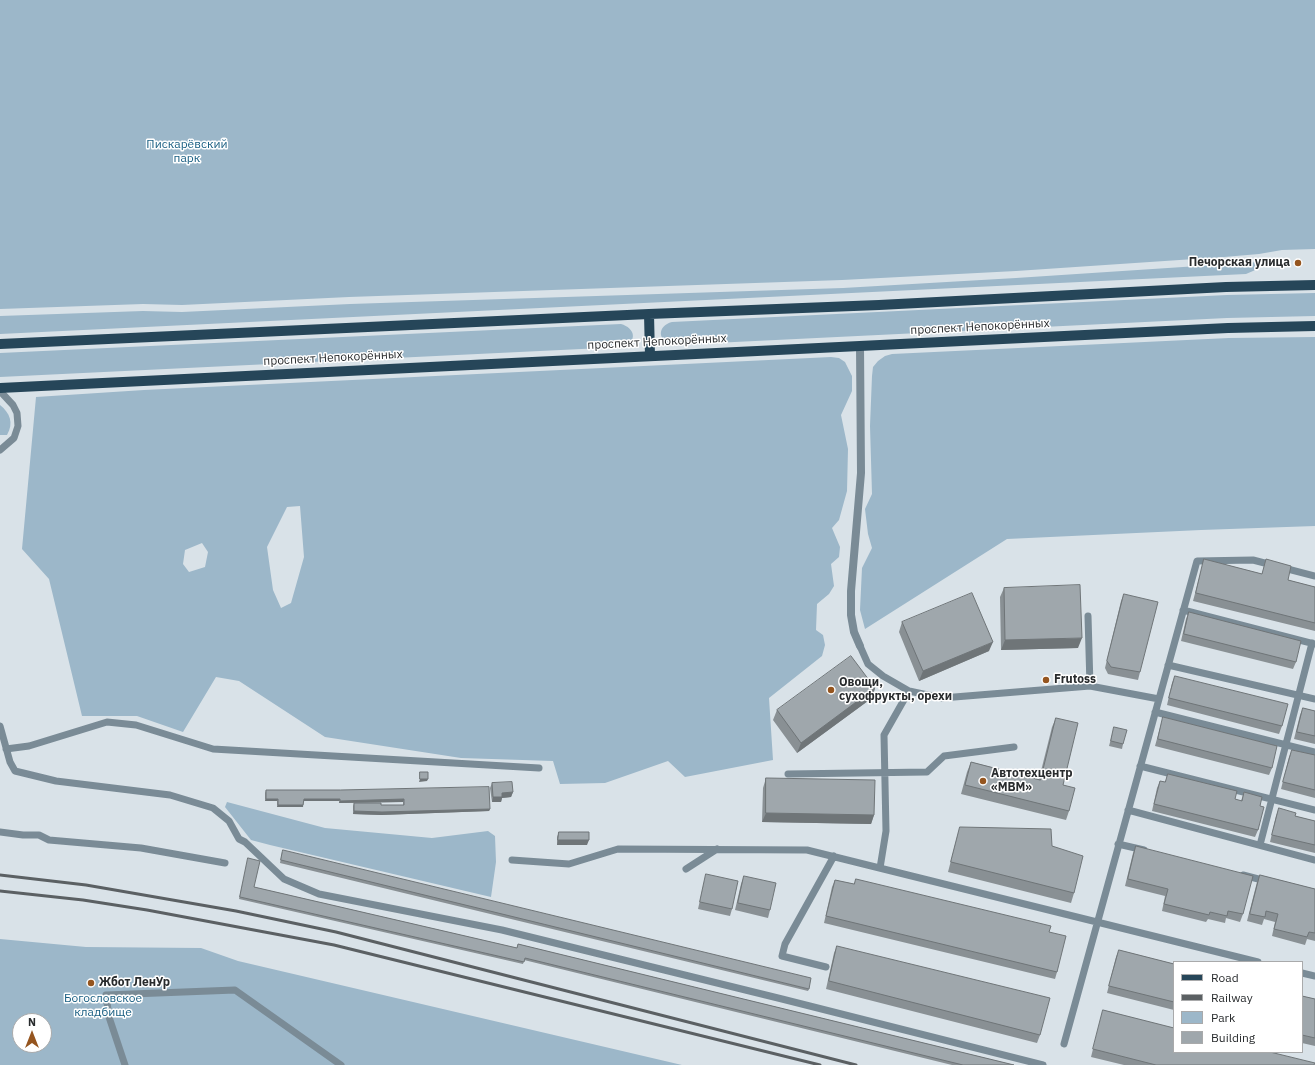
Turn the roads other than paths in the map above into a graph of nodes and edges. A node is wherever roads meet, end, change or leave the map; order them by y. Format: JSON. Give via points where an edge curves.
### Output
{"nodes":[{"id":1,"x":1315,"y":284,"type":"edge"},
{"id":2,"x":649,"y":314,"type":"junction"},
{"id":3,"x":1315,"y":326,"type":"edge"},
{"id":4,"x":0,"y":344,"type":"edge"},
{"id":5,"x":860,"y":346,"type":"junction"},
{"id":6,"x":650,"y":356,"type":"junction"},
{"id":7,"x":0,"y":388,"type":"edge"},
{"id":8,"x":0,"y":391,"type":"edge"},
{"id":9,"x":0,"y":450,"type":"edge"},
{"id":10,"x":1315,"y":576,"type":"edge"},
{"id":11,"x":1183,"y":610,"type":"junction"},
{"id":12,"x":1088,"y":616,"type":"dead end"},
{"id":13,"x":1313,"y":643,"type":"edge"},
{"id":14,"x":860,"y":646,"type":"joint"},
{"id":15,"x":1168,"y":665,"type":"junction"},
{"id":16,"x":1090,"y":686,"type":"junction"},
{"id":17,"x":908,"y":690,"type":"junction"},
{"id":18,"x":1298,"y":695,"type":"junction"},
{"id":19,"x":1159,"y":699,"type":"junction"},
{"id":20,"x":1315,"y":699,"type":"edge"},
{"id":21,"x":1155,"y":712,"type":"junction"},
{"id":22,"x":0,"y":726,"type":"edge"},
{"id":23,"x":1286,"y":744,"type":"junction"},
{"id":24,"x":1014,"y":747,"type":"dead end"},
{"id":25,"x":6,"y":749,"type":"junction"},
{"id":26,"x":1315,"y":752,"type":"edge"},
{"id":27,"x":1140,"y":766,"type":"junction"},
{"id":28,"x":540,"y":768,"type":"dead end"},
{"id":29,"x":885,"y":772,"type":"junction"},
{"id":30,"x":788,"y":774,"type":"dead end"},
{"id":31,"x":1272,"y":799,"type":"junction"},
{"id":32,"x":1128,"y":810,"type":"junction"},
{"id":33,"x":1315,"y":810,"type":"edge"},
{"id":34,"x":0,"y":832,"type":"edge"},
{"id":35,"x":1118,"y":844,"type":"junction"},
{"id":36,"x":1260,"y":845,"type":"junction"},
{"id":37,"x":717,"y":849,"type":"junction"},
{"id":38,"x":1149,"y":852,"type":"edge"},
{"id":39,"x":834,"y":856,"type":"junction"},
{"id":40,"x":512,"y":860,"type":"dead end"},
{"id":41,"x":1315,"y":860,"type":"edge"},
{"id":42,"x":225,"y":862,"type":"dead end"},
{"id":43,"x":880,"y":868,"type":"junction"},
{"id":44,"x":686,"y":869,"type":"dead end"},
{"id":45,"x":1232,"y":872,"type":"edge"},
{"id":46,"x":1270,"y":882,"type":"edge"},
{"id":47,"x":1096,"y":923,"type":"junction"},
{"id":48,"x":1254,"y":961,"type":"edge"},
{"id":49,"x":826,"y":967,"type":"dead end"},
{"id":50,"x":1303,"y":973,"type":"edge"},
{"id":51,"x":1315,"y":976,"type":"edge"},
{"id":52,"x":1064,"y":1044,"type":"dead end"},
{"id":53,"x":125,"y":1065,"type":"edge"},
{"id":54,"x":341,"y":1065,"type":"edge"},
{"id":55,"x":1043,"y":1065,"type":"edge"}],
"edges":[{"from":1,"to":2,"type":"main road"},
{"from":2,"to":4,"type":"main road"},
{"from":2,"to":6,"type":"main road"},
{"from":3,"to":5,"type":"main road","name":"проспект Непокорённых"},
{"from":5,"to":6,"type":"main road","name":"проспект Непокорённых"},
{"from":5,"to":14,"type":"street","via":[[861,473],[850,591],[854,632]]},
{"from":6,"to":7,"type":"main road","name":"проспект Непокорённых"},
{"from":8,"to":9,"type":"lane","via":[[17,413],[18,426],[14,438]]},
{"from":10,"to":11,"type":"lane","via":[[1253,560],[1197,561]]},
{"from":11,"to":13,"type":"lane"},
{"from":11,"to":15,"type":"lane"},
{"from":12,"to":16,"type":"lane"},
{"from":13,"to":18,"type":"lane"},
{"from":14,"to":17,"type":"lane","via":[[868,664]]},
{"from":15,"to":18,"type":"lane"},
{"from":15,"to":19,"type":"lane"},
{"from":16,"to":17,"type":"lane","via":[[942,698]]},
{"from":16,"to":19,"type":"lane"},
{"from":17,"to":29,"type":"lane","via":[[884,736]]},
{"from":18,"to":20,"type":"lane"},
{"from":18,"to":23,"type":"lane"},
{"from":19,"to":21,"type":"lane"},
{"from":21,"to":23,"type":"lane"},
{"from":21,"to":27,"type":"lane"},
{"from":22,"to":25,"type":"lane"},
{"from":23,"to":26,"type":"lane"},
{"from":23,"to":31,"type":"lane"},
{"from":24,"to":29,"type":"lane","via":[[944,756],[927,772]]},
{"from":25,"to":28,"type":"lane","via":[[29,746],[107,722],[136,725],[213,749]]},
{"from":25,"to":55,"type":"lane","via":[[15,771],[56,781],[170,795],[213,808],[229,821],[239,839],[284,879],[319,894],[502,930]]},
{"from":27,"to":31,"type":"lane"},
{"from":27,"to":32,"type":"lane"},
{"from":29,"to":30,"type":"lane"},
{"from":29,"to":43,"type":"lane","via":[[886,831]]},
{"from":31,"to":33,"type":"lane"},
{"from":31,"to":36,"type":"lane"},
{"from":32,"to":35,"type":"lane"},
{"from":32,"to":36,"type":"lane"},
{"from":34,"to":42,"type":"lane","via":[[39,835],[49,840],[141,848]]},
{"from":35,"to":38,"type":"lane"},
{"from":35,"to":47,"type":"lane"},
{"from":36,"to":41,"type":"lane"},
{"from":37,"to":39,"type":"lane","via":[[807,850]]},
{"from":37,"to":40,"type":"lane","via":[[618,849],[569,864]]},
{"from":37,"to":44,"type":"lane"},
{"from":39,"to":43,"type":"lane"},
{"from":39,"to":49,"type":"lane","via":[[785,944],[782,956]]},
{"from":43,"to":47,"type":"lane"},
{"from":45,"to":46,"type":"lane"},
{"from":47,"to":48,"type":"lane"},
{"from":47,"to":52,"type":"lane"},
{"from":50,"to":51,"type":"lane"},
{"from":53,"to":54,"type":"lane","via":[[109,1017],[106,995],[235,990]]}]}
